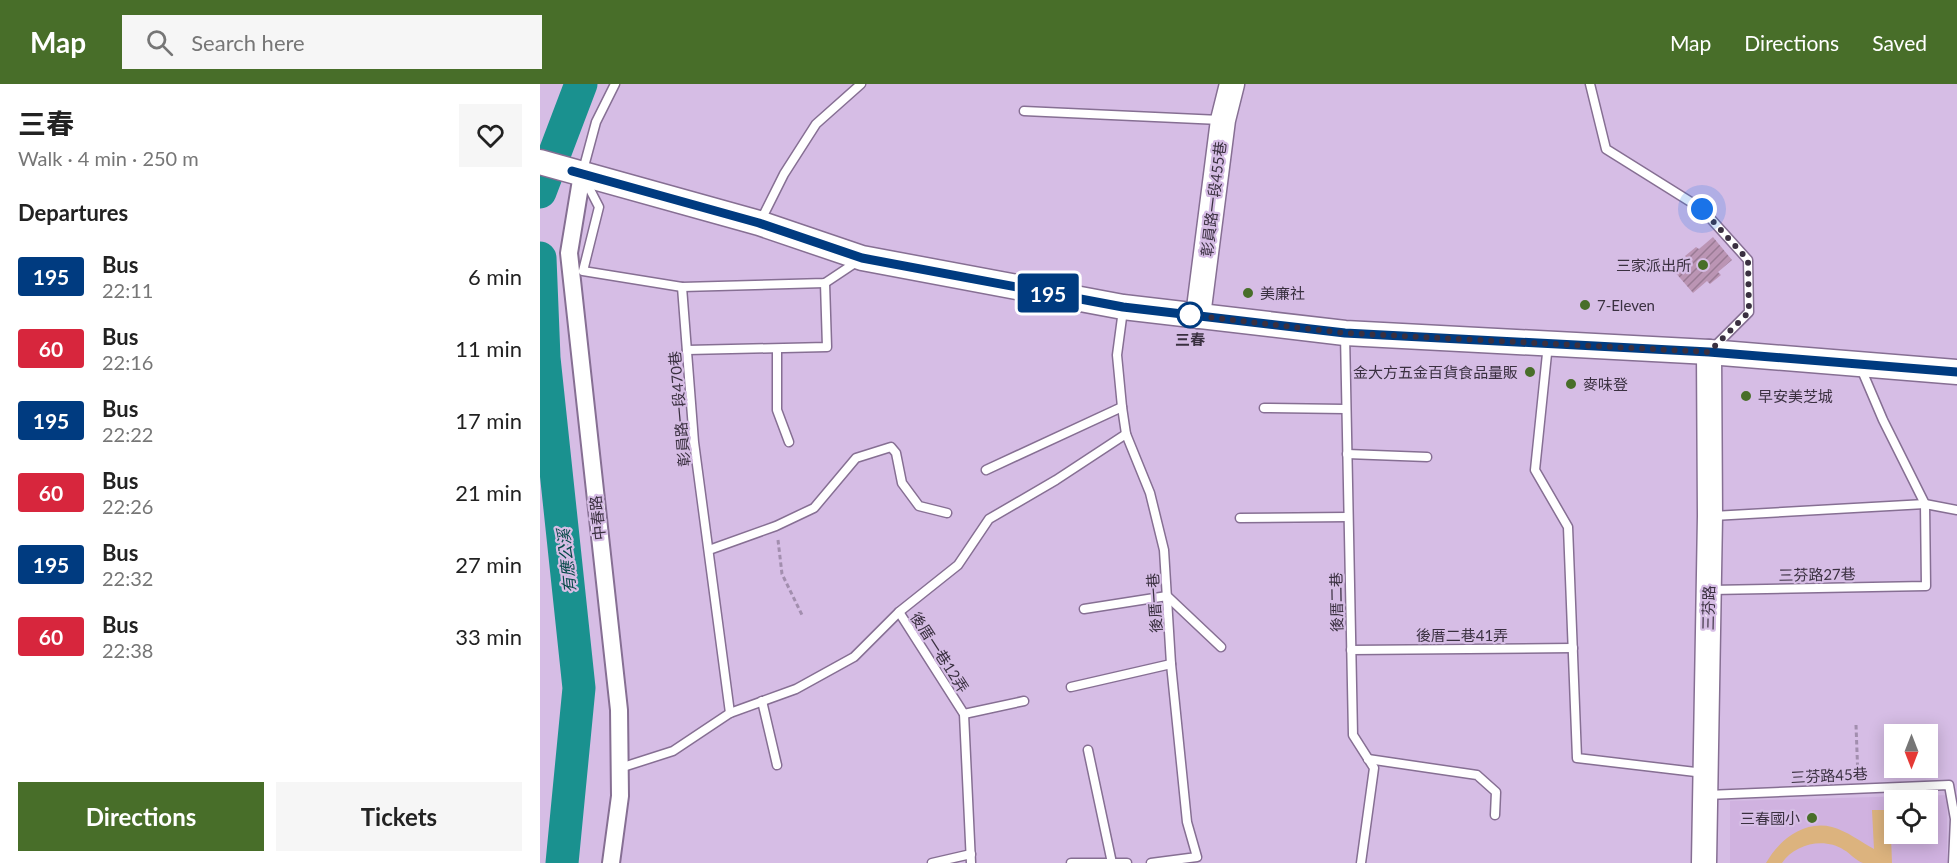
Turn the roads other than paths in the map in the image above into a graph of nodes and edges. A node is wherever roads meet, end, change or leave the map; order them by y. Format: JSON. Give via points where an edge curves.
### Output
{"nodes":[{"id":1,"x":615,"y":84,"type":"edge"},
{"id":2,"x":861,"y":84,"type":"edge"},
{"id":3,"x":1233,"y":84,"type":"edge"},
{"id":4,"x":1590,"y":84,"type":"edge"},
{"id":5,"x":1024,"y":111,"type":"dead end"},
{"id":6,"x":1223,"y":120,"type":"junction"},
{"id":7,"x":540,"y":162,"type":"edge"},
{"id":8,"x":577,"y":172,"type":"junction"},
{"id":9,"x":759,"y":223,"type":"junction"},
{"id":10,"x":862,"y":258,"type":"junction"},
{"id":11,"x":825,"y":282,"type":"junction"},
{"id":12,"x":682,"y":287,"type":"junction"},
{"id":13,"x":1123,"y":307,"type":"junction"},
{"id":14,"x":1198,"y":316,"type":"junction"},
{"id":15,"x":1345,"y":333,"type":"junction"},
{"id":16,"x":1548,"y":344,"type":"junction"},
{"id":17,"x":777,"y":349,"type":"junction"},
{"id":18,"x":687,"y":350,"type":"junction"},
{"id":19,"x":1709,"y":352,"type":"junction"},
{"id":20,"x":1860,"y":366,"type":"junction"},
{"id":21,"x":1957,"y":372,"type":"edge"},
{"id":22,"x":1122,"y":407,"type":"junction"},
{"id":23,"x":1264,"y":408,"type":"dead end"},
{"id":24,"x":1345,"y":409,"type":"junction"},
{"id":25,"x":1126,"y":434,"type":"junction"},
{"id":26,"x":789,"y":442,"type":"dead end"},
{"id":27,"x":1347,"y":454,"type":"junction"},
{"id":28,"x":1427,"y":457,"type":"dead end"},
{"id":29,"x":986,"y":470,"type":"dead end"},
{"id":30,"x":1925,"y":504,"type":"junction"},
{"id":31,"x":1957,"y":510,"type":"edge"},
{"id":32,"x":947,"y":513,"type":"dead end"},
{"id":33,"x":1710,"y":516,"type":"junction"},
{"id":34,"x":1348,"y":517,"type":"junction"},
{"id":35,"x":1240,"y":518,"type":"dead end"},
{"id":36,"x":709,"y":550,"type":"junction"},
{"id":37,"x":1708,"y":590,"type":"junction"},
{"id":38,"x":1167,"y":596,"type":"junction"},
{"id":39,"x":1084,"y":609,"type":"dead end"},
{"id":40,"x":899,"y":612,"type":"junction"},
{"id":41,"x":1221,"y":647,"type":"dead end"},
{"id":42,"x":1573,"y":648,"type":"junction"},
{"id":43,"x":1351,"y":650,"type":"junction"},
{"id":44,"x":1171,"y":664,"type":"junction"},
{"id":45,"x":1071,"y":687,"type":"dead end"},
{"id":46,"x":762,"y":701,"type":"junction"},
{"id":47,"x":1024,"y":701,"type":"dead end"},
{"id":48,"x":730,"y":713,"type":"junction"},
{"id":49,"x":964,"y":714,"type":"junction"},
{"id":50,"x":1088,"y":750,"type":"dead end"},
{"id":51,"x":1368,"y":759,"type":"junction"},
{"id":52,"x":777,"y":765,"type":"dead end"},
{"id":53,"x":620,"y":768,"type":"junction"},
{"id":54,"x":1705,"y":784,"type":"junction"},
{"id":55,"x":1495,"y":815,"type":"dead end"},
{"id":56,"x":1955,"y":827,"type":"edge"},
{"id":57,"x":1197,"y":857,"type":"junction"},
{"id":58,"x":971,"y":858,"type":"edge"},
{"id":59,"x":611,"y":863,"type":"edge"},
{"id":60,"x":932,"y":863,"type":"edge"},
{"id":61,"x":1071,"y":863,"type":"edge"},
{"id":62,"x":1112,"y":863,"type":"edge"},
{"id":63,"x":1127,"y":863,"type":"edge"},
{"id":64,"x":1151,"y":863,"type":"edge"},
{"id":65,"x":1206,"y":863,"type":"edge"},
{"id":66,"x":1361,"y":863,"type":"edge"},
{"id":67,"x":1704,"y":863,"type":"edge"},
{"id":68,"x":1953,"y":863,"type":"edge"}],
"edges":[{"from":1,"to":8,"type":"lane"},
{"from":2,"to":9,"type":"lane","via":[[816,123]]},
{"from":3,"to":6,"type":"main road","name":"彰員路一段455巷"},
{"from":4,"to":19,"type":"lane","via":[[1606,149],[1702,209],[1748,260],[1749,312]]},
{"from":5,"to":6,"type":"lane"},
{"from":6,"to":14,"type":"main road","name":"彰員路一段455巷"},
{"from":7,"to":8,"type":"main road"},
{"from":8,"to":9,"type":"main road"},
{"from":8,"to":12,"type":"lane","via":[[599,207],[583,271]]},
{"from":8,"to":53,"type":"street","name":"中春路","via":[[569,253],[619,710]]},
{"from":9,"to":10,"type":"main road"},
{"from":10,"to":11,"type":"lane"},
{"from":10,"to":13,"type":"main road"},
{"from":11,"to":12,"type":"lane"},
{"from":11,"to":17,"type":"lane","via":[[827,347]]},
{"from":12,"to":18,"type":"lane","name":"彰員路一段470巷"},
{"from":13,"to":14,"type":"main road"},
{"from":13,"to":22,"type":"lane","name":"後厝一巷","via":[[1117,355]]},
{"from":14,"to":15,"type":"main road"},
{"from":15,"to":16,"type":"main road"},
{"from":15,"to":24,"type":"lane","name":"後厝二巷"},
{"from":16,"to":19,"type":"main road"},
{"from":16,"to":42,"type":"lane","via":[[1534,470],[1568,527]]},
{"from":17,"to":18,"type":"lane"},
{"from":17,"to":26,"type":"lane","via":[[777,410]]},
{"from":18,"to":36,"type":"lane","name":"彰員路一段470巷"},
{"from":19,"to":20,"type":"main road"},
{"from":19,"to":33,"type":"main road","name":"三芬路"},
{"from":20,"to":21,"type":"main road"},
{"from":20,"to":30,"type":"lane"},
{"from":22,"to":25,"type":"lane","name":"後厝一巷"},
{"from":22,"to":29,"type":"lane"},
{"from":23,"to":24,"type":"lane"},
{"from":24,"to":27,"type":"lane","name":"後厝二巷"},
{"from":25,"to":38,"type":"lane","name":"後厝一巷","via":[[1150,493],[1164,550]]},
{"from":25,"to":40,"type":"lane","name":"後厝一巷12弄","via":[[989,519],[958,566]]},
{"from":27,"to":28,"type":"lane"},
{"from":27,"to":34,"type":"lane","name":"後厝二巷"},
{"from":30,"to":31,"type":"lane"},
{"from":30,"to":33,"type":"lane"},
{"from":30,"to":37,"type":"lane","name":"三芬路27巷","via":[[1926,586]]},
{"from":32,"to":36,"type":"lane","via":[[919,506],[902,483],[896,453],[891,447],[856,458],[814,508]]},
{"from":33,"to":37,"type":"main road","name":"三芬路"},
{"from":34,"to":35,"type":"lane"},
{"from":34,"to":43,"type":"lane","name":"後厝二巷"},
{"from":36,"to":48,"type":"lane","name":"彰員路一段470巷"},
{"from":37,"to":54,"type":"main road","name":"三芬路"},
{"from":38,"to":39,"type":"lane"},
{"from":38,"to":41,"type":"lane"},
{"from":38,"to":44,"type":"lane","name":"後厝一巷"},
{"from":40,"to":46,"type":"lane","via":[[854,657]]},
{"from":40,"to":49,"type":"lane","name":"後厝一巷12弄"},
{"from":42,"to":43,"type":"lane","name":"後厝二巷41弄"},
{"from":42,"to":54,"type":"lane","name":"三芬路45巷","via":[[1577,758]]},
{"from":43,"to":51,"type":"lane","name":"後厝二巷","via":[[1353,735]]},
{"from":44,"to":45,"type":"lane"},
{"from":44,"to":57,"type":"lane","name":"後厝一巷","via":[[1187,822]]},
{"from":46,"to":48,"type":"lane"},
{"from":46,"to":52,"type":"lane"},
{"from":47,"to":49,"type":"lane"},
{"from":48,"to":53,"type":"lane","via":[[673,751]]},
{"from":49,"to":58,"type":"lane","name":"後厝一巷12弄"},
{"from":50,"to":62,"type":"lane"},
{"from":51,"to":55,"type":"lane","via":[[1478,775],[1496,792]]},
{"from":51,"to":66,"type":"lane","name":"後厝二巷","via":[[1374,768]]},
{"from":53,"to":59,"type":"street","name":"中春路"},
{"from":54,"to":56,"type":"lane","name":"三芬路45巷","via":[[1858,788],[1949,785]]},
{"from":54,"to":67,"type":"main road","name":"三芬路"},
{"from":56,"to":68,"type":"lane","name":"三芬路45巷"},
{"from":57,"to":64,"type":"lane"},
{"from":57,"to":65,"type":"lane"},
{"from":58,"to":60,"type":"lane"},
{"from":61,"to":62,"type":"lane"},
{"from":62,"to":63,"type":"lane"}]}
